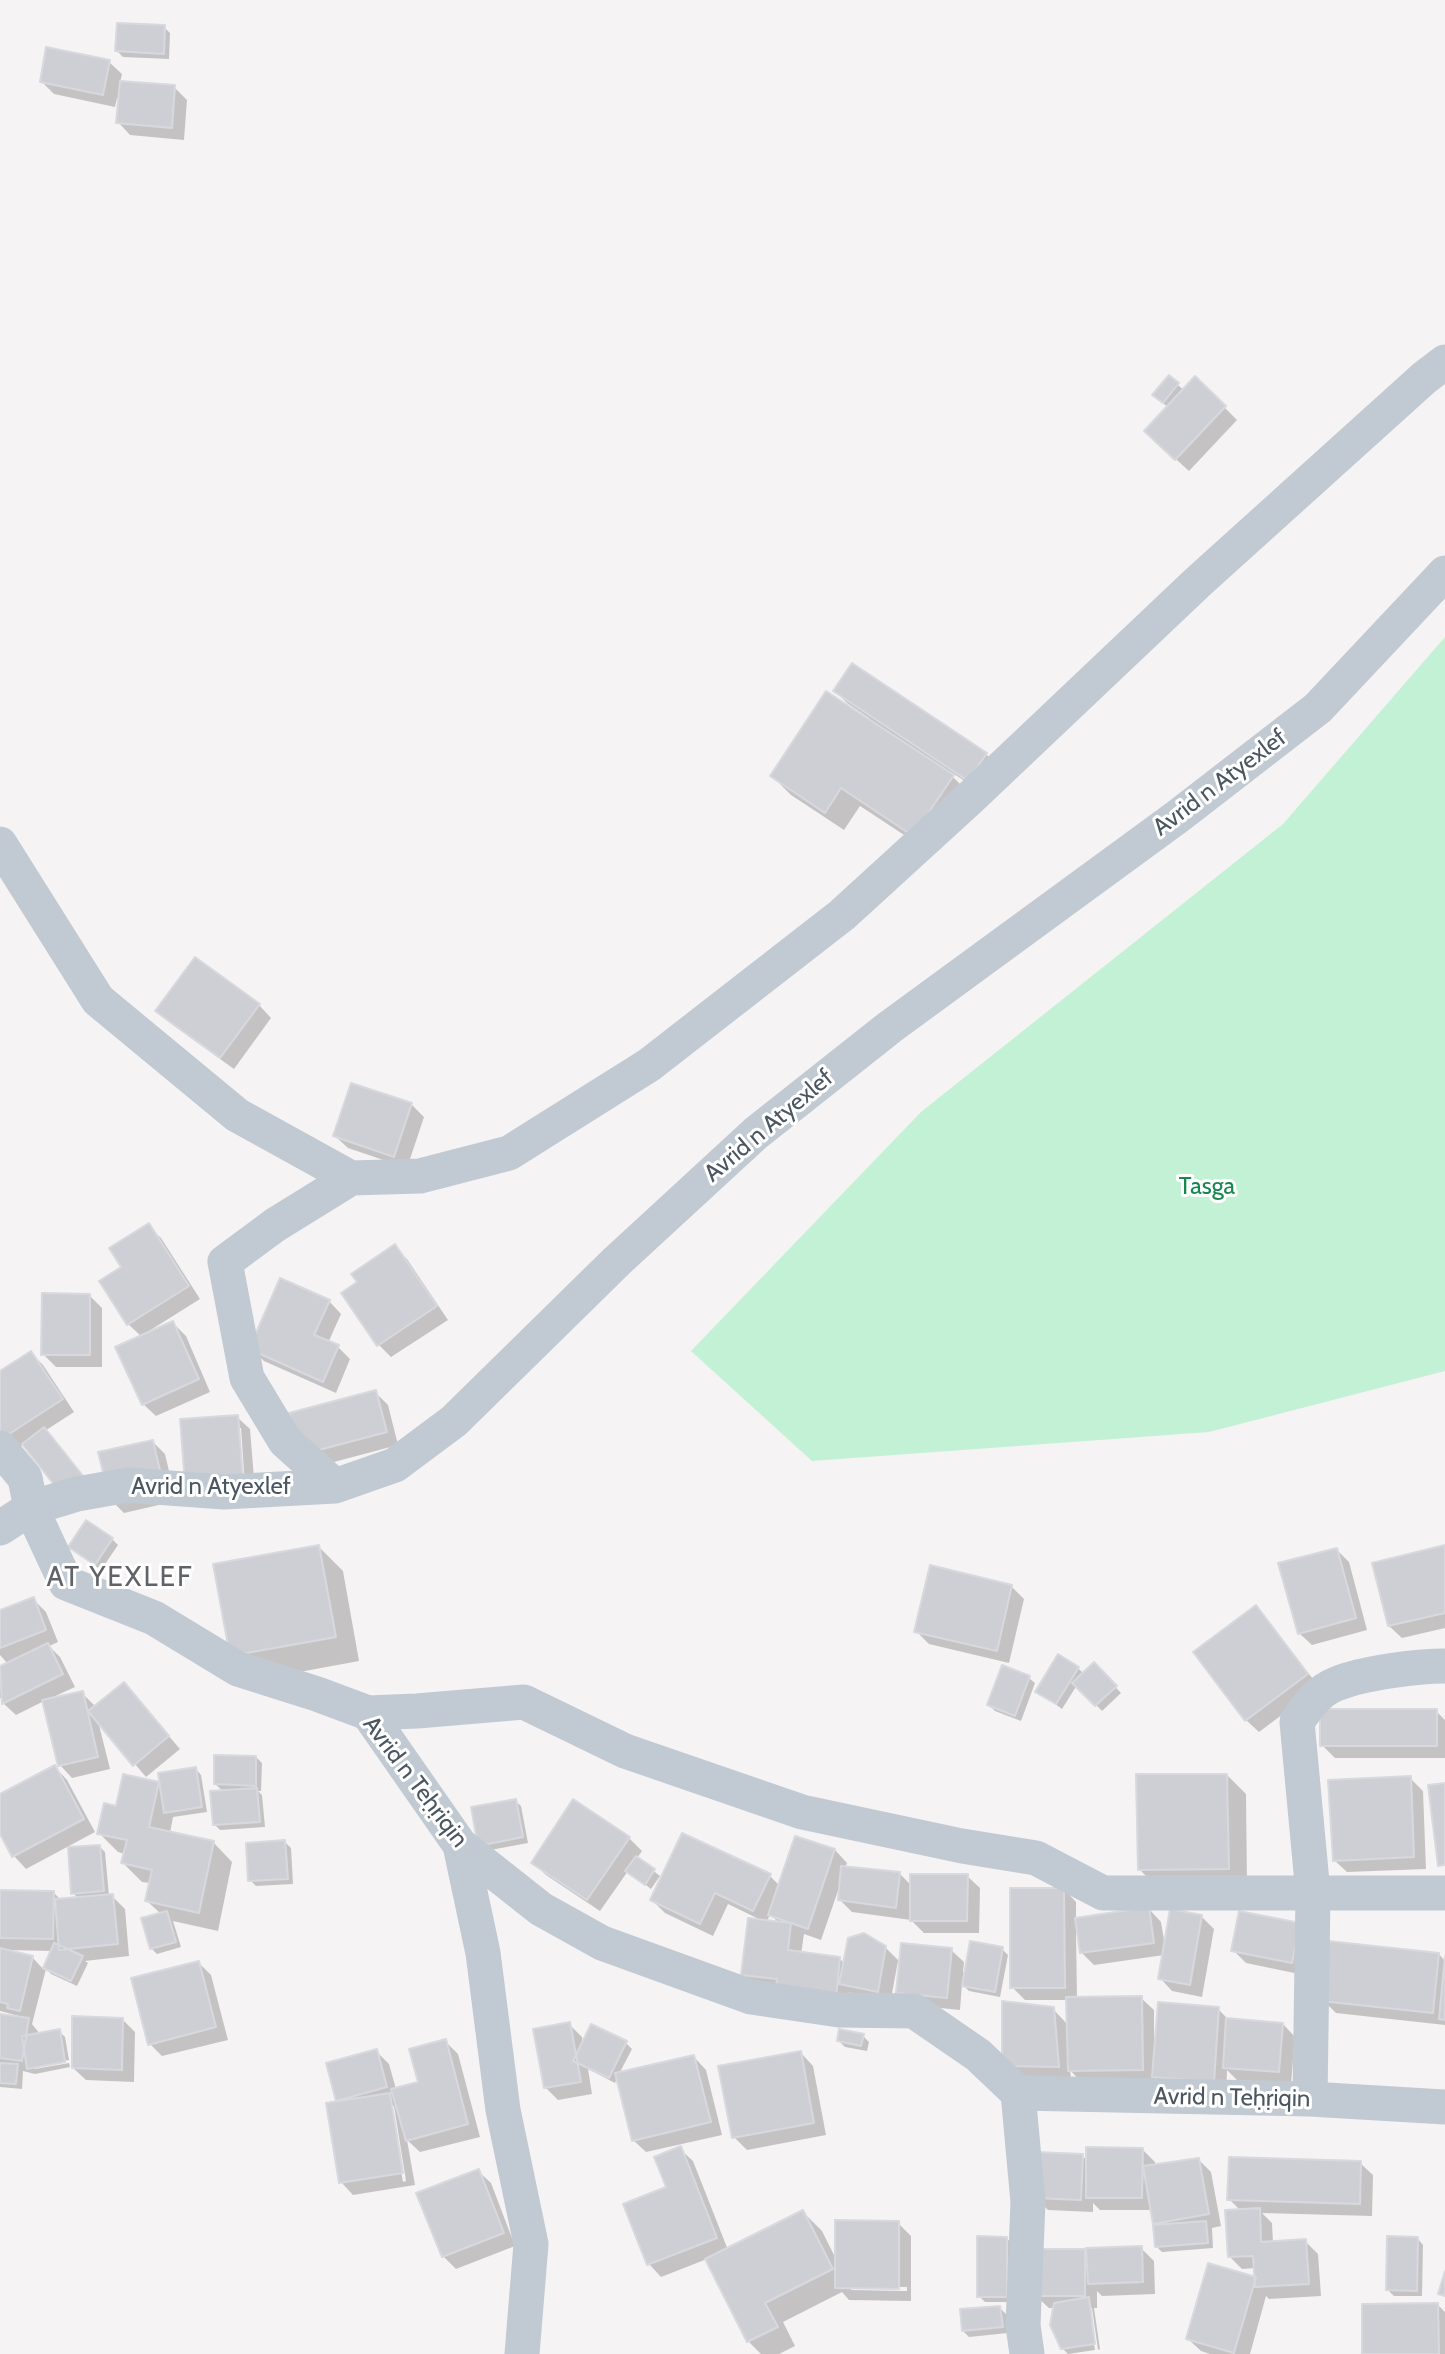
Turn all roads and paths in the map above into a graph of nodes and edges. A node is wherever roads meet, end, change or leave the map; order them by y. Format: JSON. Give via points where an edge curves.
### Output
{"nodes":[{"id":1,"x":1445,"y":362,"type":"edge"},
{"id":2,"x":1445,"y":573,"type":"edge"},
{"id":3,"x":0,"y":844,"type":"edge"},
{"id":4,"x":351,"y":1178,"type":"junction"},
{"id":5,"x":0,"y":1448,"type":"edge"},
{"id":6,"x":335,"y":1486,"type":"junction"},
{"id":7,"x":31,"y":1508,"type":"junction"},
{"id":8,"x":0,"y":1528,"type":"edge"},
{"id":9,"x":1445,"y":1666,"type":"edge"},
{"id":10,"x":368,"y":1713,"type":"junction"},
{"id":11,"x":460,"y":1845,"type":"junction"},
{"id":12,"x":1313,"y":1893,"type":"junction"},
{"id":13,"x":1445,"y":1893,"type":"edge"},
{"id":14,"x":1018,"y":2093,"type":"junction"},
{"id":15,"x":1310,"y":2099,"type":"junction"},
{"id":16,"x":1445,"y":2107,"type":"edge"},
{"id":17,"x":522,"y":2354,"type":"edge"},
{"id":18,"x":1027,"y":2354,"type":"edge"}],
"edges":[{"from":1,"to":4,"type":"street","via":[[1198,582],[842,915],[649,1065],[509,1153],[420,1176]]},
{"from":2,"to":6,"type":"street","name":"Avrid n Atyexlef","via":[[1318,708],[890,1027],[756,1133],[454,1421],[395,1465]]},
{"from":3,"to":4,"type":"street","via":[[97,1000],[237,1115]]},
{"from":4,"to":6,"type":"street","via":[[225,1262],[247,1378],[285,1441]]},
{"from":5,"to":7,"type":"street","name":"Avrid n Teḥṛiqin","via":[[25,1478]]},
{"from":6,"to":7,"type":"street","name":"Avrid n Atyexlef","via":[[224,1492],[128,1485]]},
{"from":7,"to":8,"type":"street","name":"Avrid n Atyexlef"},
{"from":7,"to":10,"type":"street","name":"Avrid n Teḥṛiqin","via":[[66,1583],[154,1618],[238,1669]]},
{"from":9,"to":12,"type":"street","via":[[1335,1684],[1311,1701],[1297,1722]]},
{"from":10,"to":11,"type":"street","name":"Avrid n Teḥṛiqin"},
{"from":10,"to":12,"type":"street","via":[[524,1702],[625,1751],[802,1812],[1036,1858],[1103,1893]]},
{"from":11,"to":14,"type":"street","name":"Avrid n Teḥṛiqin","via":[[541,1909],[602,1943],[751,1997],[839,2010],[914,2011],[978,2055]]},
{"from":11,"to":17,"type":"street","via":[[483,1953],[503,2110],[531,2244]]},
{"from":12,"to":13,"type":"street"},
{"from":12,"to":15,"type":"street"},
{"from":14,"to":15,"type":"street","name":"Avrid n Teḥṛiqin"},
{"from":14,"to":18,"type":"street","via":[[1028,2202],[1023,2325]]},
{"from":15,"to":16,"type":"street","name":"Avrid n Teḥṛiqin"}]}
